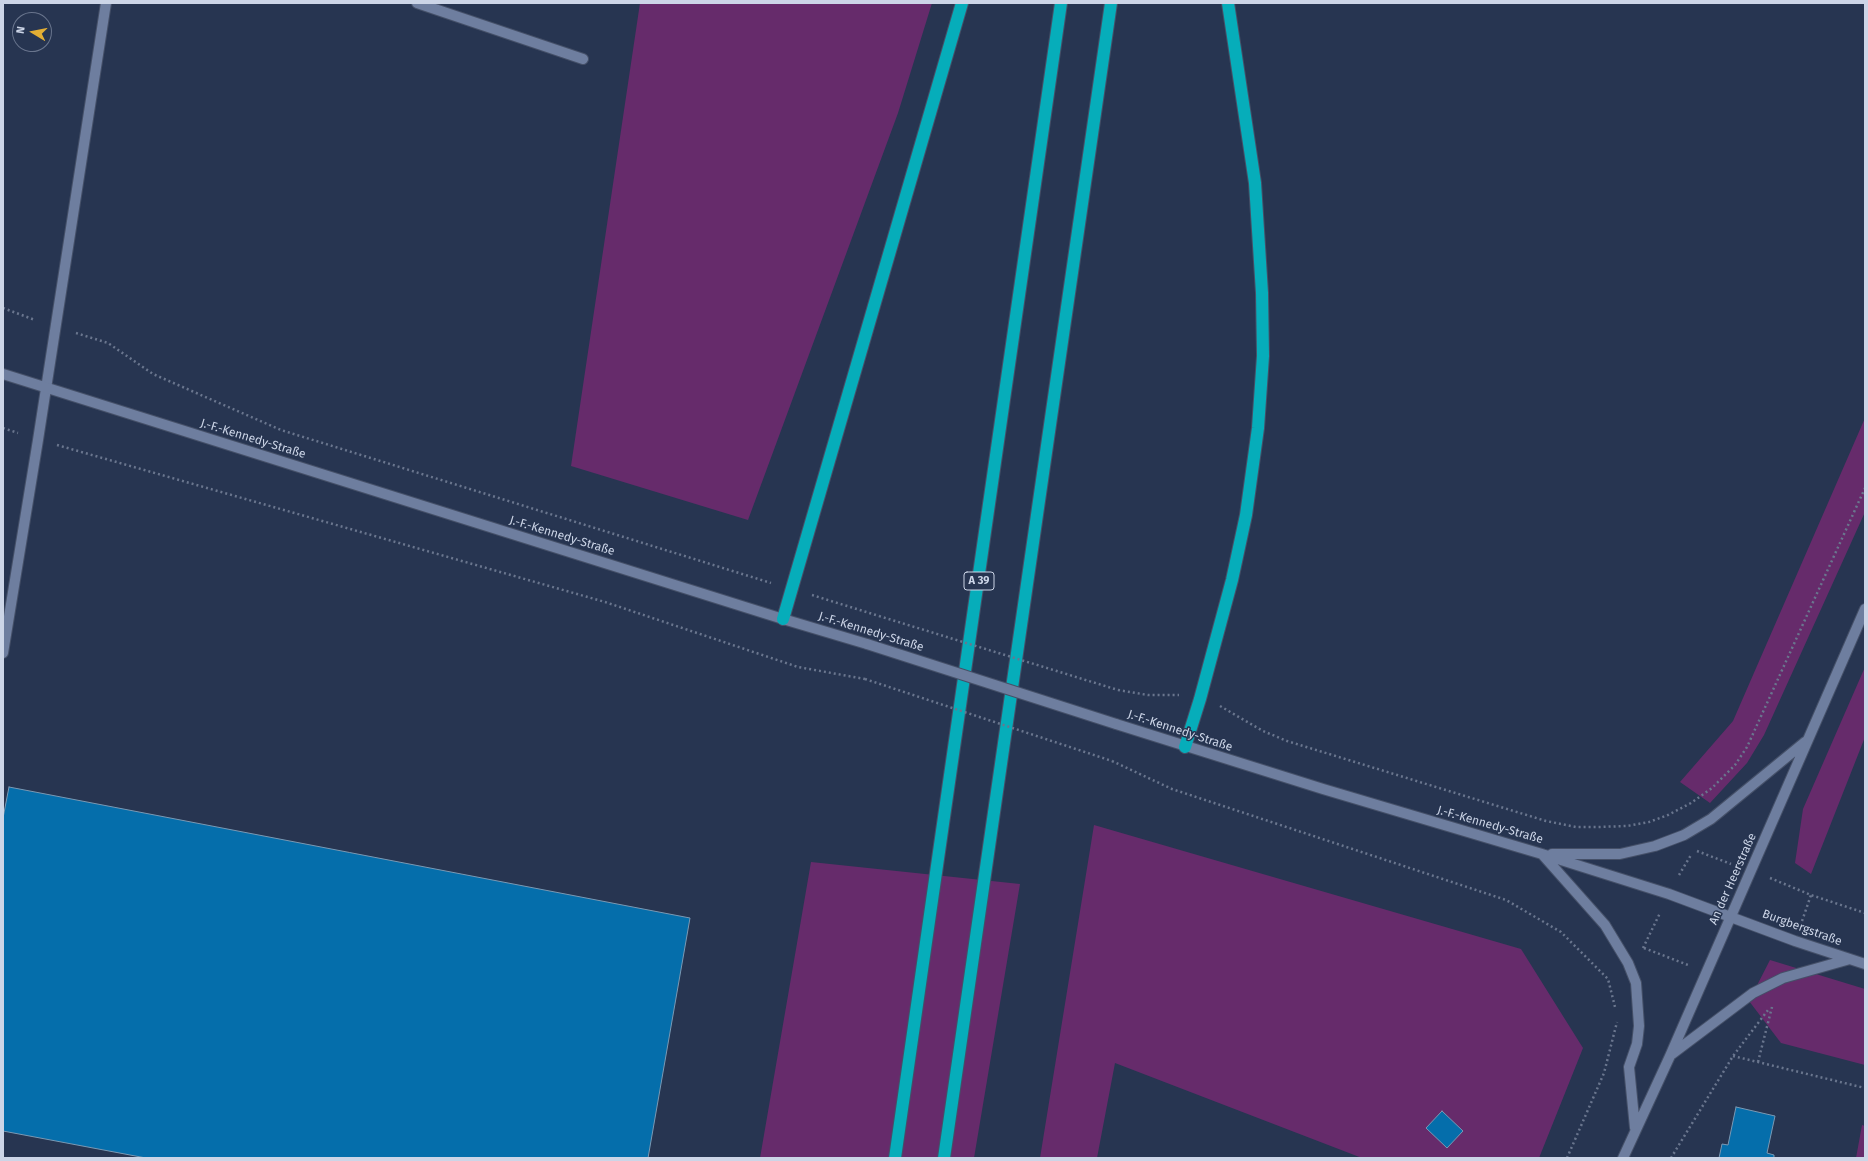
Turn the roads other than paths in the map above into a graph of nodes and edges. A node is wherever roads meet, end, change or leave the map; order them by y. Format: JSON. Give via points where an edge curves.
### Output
{"nodes":[{"id":1,"x":106,"y":3,"type":"edge"},
{"id":2,"x":417,"y":3,"type":"edge"},
{"id":3,"x":962,"y":3,"type":"edge"},
{"id":4,"x":1061,"y":3,"type":"edge"},
{"id":5,"x":1111,"y":3,"type":"edge"},
{"id":6,"x":1228,"y":3,"type":"edge"},
{"id":7,"x":583,"y":58,"type":"dead end"},
{"id":8,"x":3,"y":374,"type":"edge"},
{"id":9,"x":46,"y":388,"type":"junction"},
{"id":10,"x":1865,"y":609,"type":"edge"},
{"id":11,"x":782,"y":619,"type":"junction"},
{"id":12,"x":3,"y":653,"type":"edge"},
{"id":13,"x":1808,"y":740,"type":"junction"},
{"id":14,"x":1185,"y":747,"type":"junction"},
{"id":15,"x":1542,"y":854,"type":"junction"},
{"id":16,"x":1731,"y":916,"type":"junction"},
{"id":17,"x":1850,"y":959,"type":"junction"},
{"id":18,"x":1865,"y":964,"type":"edge"},
{"id":19,"x":1670,"y":1056,"type":"junction"},
{"id":20,"x":1635,"y":1129,"type":"junction"},
{"id":21,"x":895,"y":1158,"type":"edge"},
{"id":22,"x":944,"y":1158,"type":"edge"},
{"id":23,"x":1622,"y":1158,"type":"edge"}],
"edges":[{"from":1,"to":9,"type":"street"},
{"from":2,"to":7,"type":"street"},
{"from":3,"to":11,"type":"highway"},
{"from":4,"to":21,"type":"highway","number":"A 39"},
{"from":5,"to":22,"type":"highway"},
{"from":6,"to":14,"type":"highway","via":[[1255,183],[1263,356],[1258,428],[1246,515],[1232,580]]},
{"from":8,"to":9,"type":"street","name":"J.-F.-Kennedy-Straße"},
{"from":9,"to":11,"type":"street","name":"J.-F.-Kennedy-Straße"},
{"from":9,"to":12,"type":"street"},
{"from":10,"to":13,"type":"street","name":"An der Heerstraße"},
{"from":11,"to":14,"type":"street","name":"J.-F.-Kennedy-Straße","bridge":true},
{"from":13,"to":15,"type":"street","via":[[1711,819],[1684,836],[1620,854]]},
{"from":13,"to":16,"type":"street","name":"An der Heerstraße"},
{"from":14,"to":15,"type":"street","name":"J.-F.-Kennedy-Straße"},
{"from":15,"to":16,"type":"street","name":"J.-F.-Kennedy-Straße"},
{"from":15,"to":20,"type":"street","via":[[1605,925],[1628,963],[1636,983],[1639,1026],[1637,1044],[1629,1067]]},
{"from":16,"to":17,"type":"street","name":"Burgbergstraße"},
{"from":16,"to":19,"type":"street","name":"An der Heerstraße"},
{"from":17,"to":18,"type":"street","name":"Burgbergstraße"},
{"from":17,"to":19,"type":"street","via":[[1783,978],[1753,994]]},
{"from":19,"to":20,"type":"street","name":"An der Heerstraße"},
{"from":20,"to":23,"type":"street","name":"An der Heerstraße"}]}
